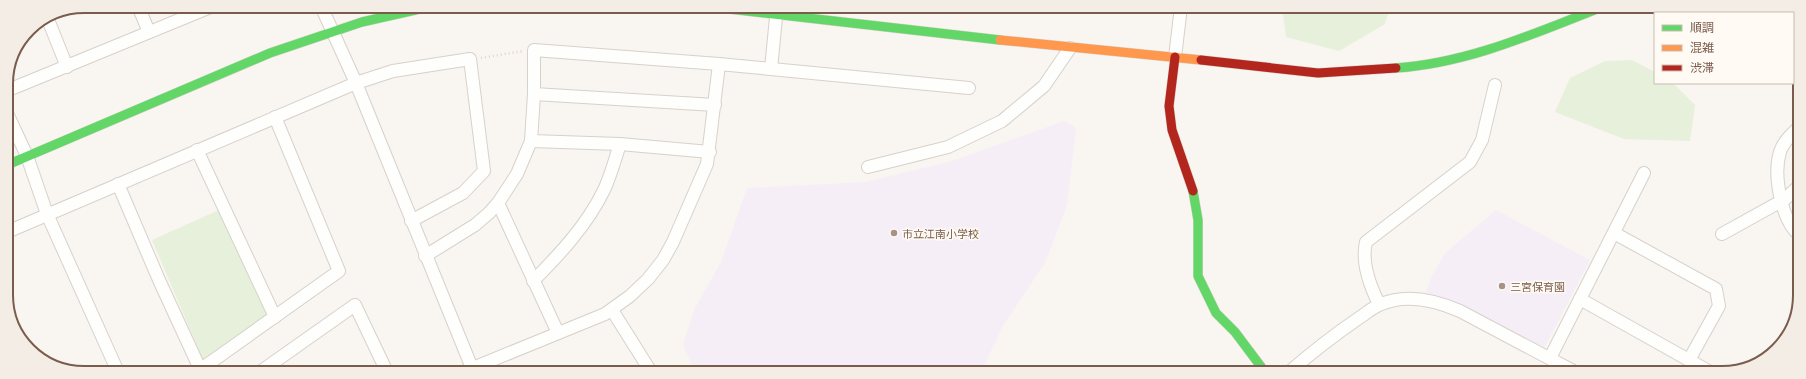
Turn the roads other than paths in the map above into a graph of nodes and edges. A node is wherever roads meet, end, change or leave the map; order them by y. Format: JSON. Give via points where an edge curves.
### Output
{"nodes":[{"id":1,"x":141,"y":13,"type":"edge"},
{"id":2,"x":196,"y":13,"type":"edge"},
{"id":3,"x":324,"y":13,"type":"edge"},
{"id":4,"x":400,"y":13,"type":"edge"},
{"id":5,"x":777,"y":13,"type":"edge"},
{"id":6,"x":800,"y":13,"type":"edge"},
{"id":7,"x":1180,"y":13,"type":"edge"},
{"id":8,"x":1587,"y":13,"type":"edge"},
{"id":9,"x":49,"y":22,"type":"edge"},
{"id":10,"x":333,"y":31,"type":"junction"},
{"id":11,"x":149,"y":32,"type":"junction"},
{"id":12,"x":1070,"y":48,"type":"junction"},
{"id":13,"x":1175,"y":57,"type":"junction"},
{"id":14,"x":719,"y":64,"type":"junction"},
{"id":15,"x":67,"y":67,"type":"junction"},
{"id":16,"x":771,"y":69,"type":"junction"},
{"id":17,"x":356,"y":83,"type":"junction"},
{"id":18,"x":1495,"y":85,"type":"dead end"},
{"id":19,"x":13,"y":88,"type":"edge"},
{"id":20,"x":969,"y":88,"type":"dead end"},
{"id":21,"x":534,"y":94,"type":"junction"},
{"id":22,"x":715,"y":105,"type":"junction"},
{"id":23,"x":275,"y":117,"type":"junction"},
{"id":24,"x":13,"y":126,"type":"edge"},
{"id":25,"x":1793,"y":133,"type":"edge"},
{"id":26,"x":531,"y":141,"type":"junction"},
{"id":27,"x":620,"y":144,"type":"junction"},
{"id":28,"x":197,"y":150,"type":"junction"},
{"id":29,"x":710,"y":152,"type":"junction"},
{"id":30,"x":27,"y":156,"type":"junction"},
{"id":31,"x":13,"y":162,"type":"edge"},
{"id":32,"x":868,"y":167,"type":"dead end"},
{"id":33,"x":1644,"y":173,"type":"dead end"},
{"id":34,"x":118,"y":184,"type":"junction"},
{"id":35,"x":1793,"y":191,"type":"edge"},
{"id":36,"x":1780,"y":200,"type":"junction"},
{"id":37,"x":498,"y":203,"type":"junction"},
{"id":38,"x":47,"y":214,"type":"junction"},
{"id":39,"x":411,"y":221,"type":"junction"},
{"id":40,"x":13,"y":229,"type":"edge"},
{"id":41,"x":1793,"y":229,"type":"edge"},
{"id":42,"x":1614,"y":233,"type":"junction"},
{"id":43,"x":1722,"y":234,"type":"dead end"},
{"id":44,"x":425,"y":256,"type":"junction"},
{"id":45,"x":533,"y":281,"type":"junction"},
{"id":46,"x":1580,"y":299,"type":"junction"},
{"id":47,"x":1379,"y":304,"type":"junction"},
{"id":48,"x":612,"y":310,"type":"junction"},
{"id":49,"x":275,"y":317,"type":"junction"},
{"id":50,"x":558,"y":334,"type":"junction"},
{"id":51,"x":1550,"y":358,"type":"junction"},
{"id":52,"x":1689,"y":360,"type":"junction"},
{"id":53,"x":115,"y":366,"type":"edge"},
{"id":54,"x":197,"y":366,"type":"edge"},
{"id":55,"x":206,"y":366,"type":"edge"},
{"id":56,"x":269,"y":366,"type":"edge"},
{"id":57,"x":385,"y":366,"type":"edge"},
{"id":58,"x":466,"y":366,"type":"edge"},
{"id":59,"x":477,"y":366,"type":"edge"},
{"id":60,"x":647,"y":366,"type":"edge"},
{"id":61,"x":1260,"y":366,"type":"edge"},
{"id":62,"x":1295,"y":366,"type":"edge"},
{"id":63,"x":1564,"y":366,"type":"edge"},
{"id":64,"x":1700,"y":366,"type":"edge"}],
"edges":[{"from":1,"to":11,"type":"street"},
{"from":2,"to":11,"type":"street"},
{"from":3,"to":10,"type":"street"},
{"from":4,"to":10,"type":"street"},
{"from":5,"to":16,"type":"street"},
{"from":6,"to":12,"type":"street"},
{"from":7,"to":13,"type":"street"},
{"from":8,"to":13,"type":"street","via":[[1477,54],[1407,67],[1318,73]]},
{"from":9,"to":15,"type":"street"},
{"from":10,"to":17,"type":"street"},
{"from":10,"to":30,"type":"street","via":[[247,62]]},
{"from":11,"to":15,"type":"street"},
{"from":12,"to":13,"type":"street"},
{"from":12,"to":32,"type":"street","via":[[1044,86],[1002,121],[948,147]]},
{"from":13,"to":61,"type":"street","via":[[1169,106],[1172,130],[1193,188],[1198,220],[1198,276],[1216,313],[1235,332]]},
{"from":14,"to":16,"type":"street"},
{"from":14,"to":21,"type":"street","via":[[534,50]]},
{"from":14,"to":22,"type":"street"},
{"from":15,"to":19,"type":"street"},
{"from":16,"to":20,"type":"street"},
{"from":17,"to":23,"type":"street"},
{"from":17,"to":39,"type":"street"},
{"from":17,"to":39,"type":"street","via":[[393,71],[470,59],[484,171],[463,194]]},
{"from":18,"to":47,"type":"street","via":[[1482,140],[1470,162],[1366,242],[1370,286]]},
{"from":21,"to":22,"type":"street"},
{"from":21,"to":26,"type":"street"},
{"from":22,"to":29,"type":"street"},
{"from":23,"to":28,"type":"street"},
{"from":23,"to":49,"type":"street","via":[[339,271]]},
{"from":24,"to":30,"type":"street"},
{"from":25,"to":36,"type":"street","via":[[1780,153]]},
{"from":26,"to":27,"type":"street"},
{"from":26,"to":37,"type":"street","via":[[517,174]]},
{"from":27,"to":29,"type":"street"},
{"from":27,"to":45,"type":"street","via":[[604,189],[588,219]]},
{"from":28,"to":34,"type":"street"},
{"from":28,"to":49,"type":"street"},
{"from":29,"to":48,"type":"street","via":[[707,164],[663,260],[648,279]]},
{"from":30,"to":31,"type":"street"},
{"from":30,"to":38,"type":"street"},
{"from":33,"to":42,"type":"street"},
{"from":34,"to":38,"type":"street"},
{"from":34,"to":54,"type":"street"},
{"from":35,"to":36,"type":"street","via":[[1785,199]]},
{"from":36,"to":41,"type":"street","via":[[1788,223]]},
{"from":36,"to":43,"type":"street"},
{"from":37,"to":44,"type":"street","via":[[474,225]]},
{"from":37,"to":45,"type":"street"},
{"from":38,"to":40,"type":"street"},
{"from":38,"to":53,"type":"street"},
{"from":39,"to":44,"type":"street"},
{"from":42,"to":46,"type":"street"},
{"from":42,"to":52,"type":"street","via":[[1716,289],[1719,306]]},
{"from":44,"to":58,"type":"street"},
{"from":45,"to":50,"type":"street"},
{"from":46,"to":51,"type":"street"},
{"from":46,"to":52,"type":"street"},
{"from":47,"to":51,"type":"street","via":[[1423,299],[1442,303]]},
{"from":47,"to":62,"type":"street"},
{"from":48,"to":50,"type":"street"},
{"from":48,"to":60,"type":"street"},
{"from":49,"to":55,"type":"street"},
{"from":50,"to":59,"type":"street"},
{"from":51,"to":63,"type":"street"},
{"from":52,"to":64,"type":"street"},
{"from":56,"to":57,"type":"street","via":[[355,305]]}]}
